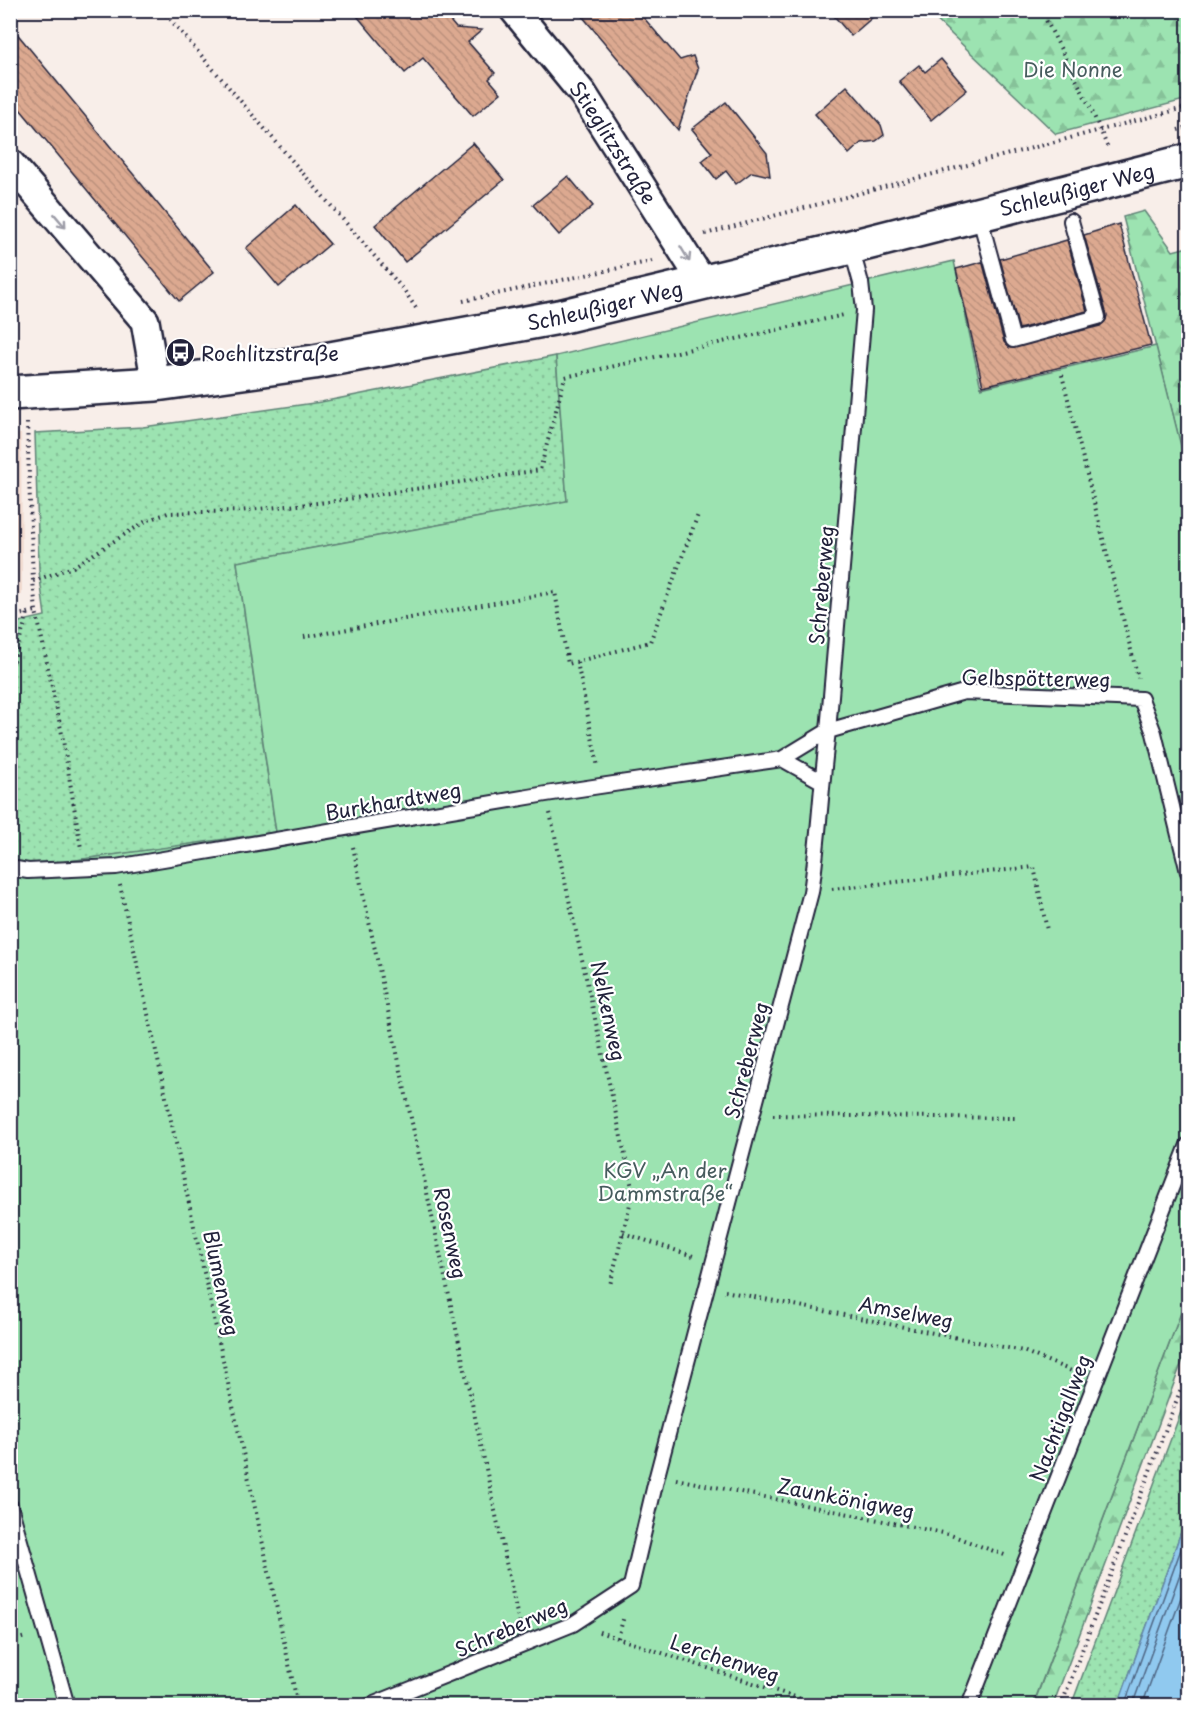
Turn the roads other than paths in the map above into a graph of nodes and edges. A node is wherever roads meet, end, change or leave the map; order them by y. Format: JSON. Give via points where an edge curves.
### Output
{"nodes":[{"id":1,"x":514,"y":10,"type":"edge"},
{"id":2,"x":1188,"y":161,"type":"edge"},
{"id":3,"x":14,"y":175,"type":"edge"},
{"id":4,"x":979,"y":215,"type":"junction"},
{"id":5,"x":1071,"y":221,"type":"dead end"},
{"id":6,"x":851,"y":247,"type":"junction"},
{"id":7,"x":703,"y":283,"type":"junction"},
{"id":8,"x":156,"y":384,"type":"junction"},
{"id":9,"x":10,"y":393,"type":"edge"},
{"id":10,"x":828,"y":731,"type":"junction"},
{"id":11,"x":782,"y":759,"type":"junction"},
{"id":12,"x":821,"y":781,"type":"junction"},
{"id":13,"x":10,"y":868,"type":"edge"},
{"id":14,"x":1188,"y":872,"type":"edge"},
{"id":15,"x":1188,"y":1145,"type":"edge"},
{"id":16,"x":10,"y":1506,"type":"edge"},
{"id":17,"x":67,"y":1706,"type":"edge"},
{"id":18,"x":369,"y":1706,"type":"edge"},
{"id":19,"x":969,"y":1706,"type":"edge"}],
"edges":[{"from":1,"to":7,"type":"street","name":"Stieglitzstraße","one_way":true,"via":[[583,94],[669,250]]},
{"from":2,"to":4,"type":"main road","name":"Schleußiger Weg"},
{"from":3,"to":8,"type":"street","one_way":true,"via":[[145,321]]},
{"from":4,"to":5,"type":"lane","via":[[1014,340],[1098,317]]},
{"from":4,"to":6,"type":"main road","name":"Schleußiger Weg"},
{"from":6,"to":7,"type":"main road","name":"Schleußiger Weg"},
{"from":6,"to":10,"type":"lane","name":"Schreberweg","via":[[864,310]]},
{"from":7,"to":8,"type":"main road","name":"Schleußiger Weg","via":[[560,317],[314,362]]},
{"from":8,"to":9,"type":"main road","name":"Schleußiger Weg"},
{"from":10,"to":11,"type":"lane","name":"Burkhardtweg"},
{"from":10,"to":12,"type":"lane","name":"Schreberweg"},
{"from":10,"to":14,"type":"lane","name":"Gelbspötterweg","via":[[964,692],[1140,699],[1154,733]]},
{"from":11,"to":12,"type":"lane"},
{"from":11,"to":13,"type":"lane","name":"Burkhardtweg","via":[[546,794],[116,867],[28,871]]},
{"from":12,"to":18,"type":"lane","name":"Schreberweg","via":[[811,892],[631,1586],[573,1624]]},
{"from":15,"to":19,"type":"lane","name":"Nachtigallweg"},
{"from":16,"to":17,"type":"lane"}]}
